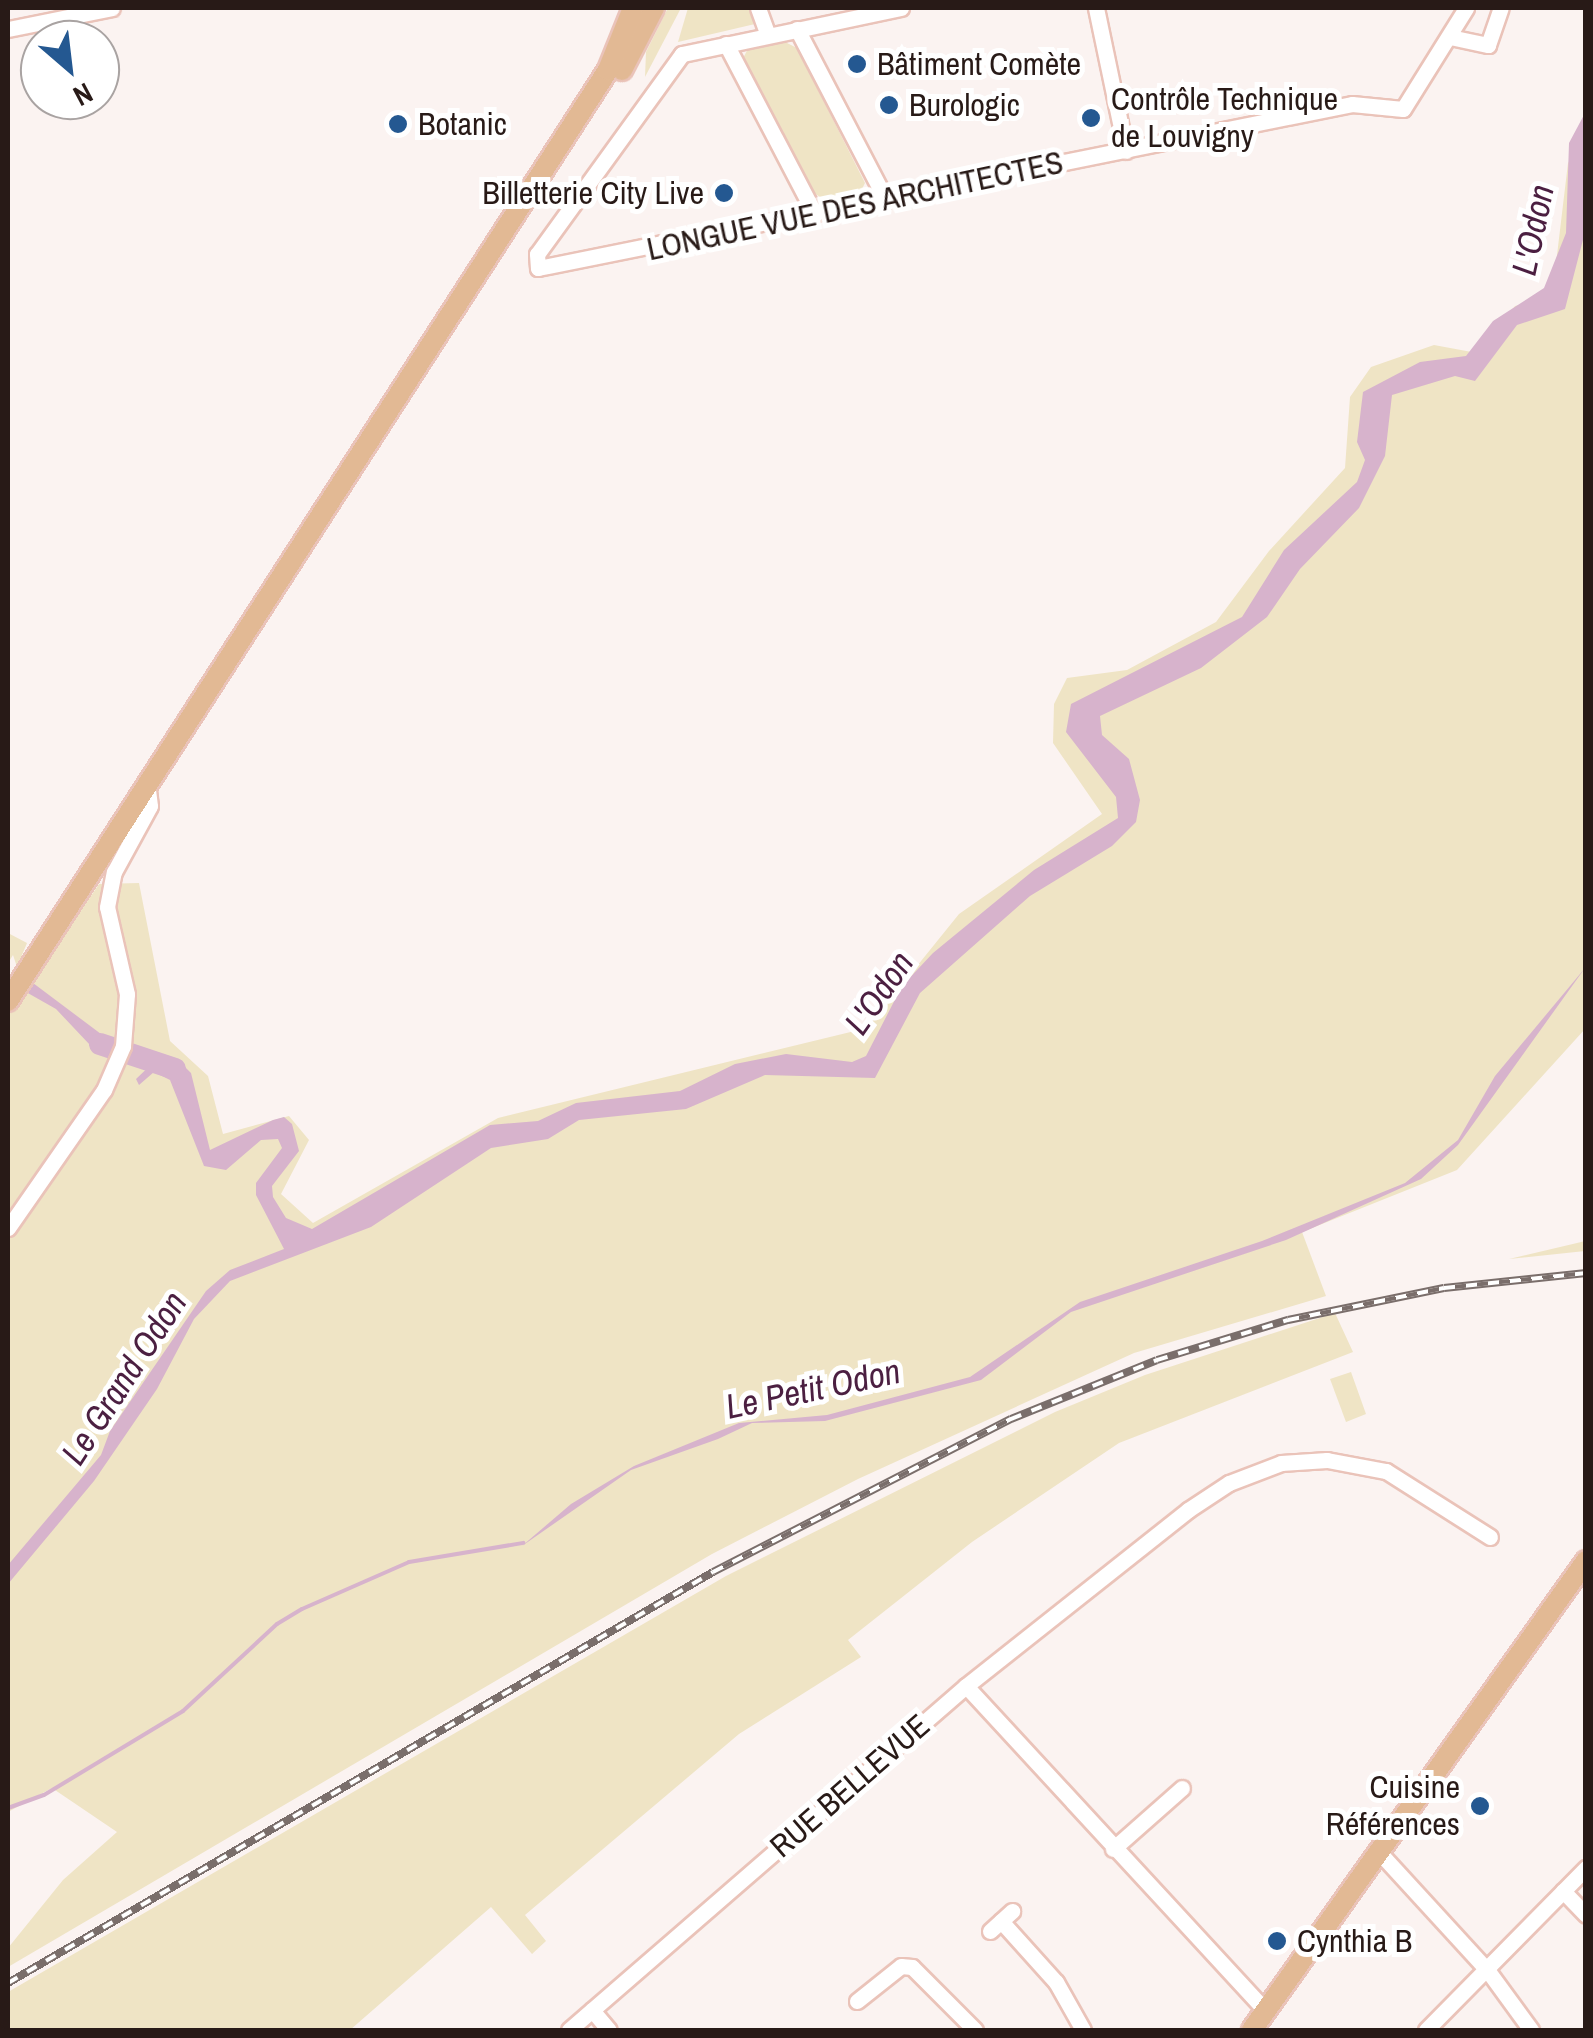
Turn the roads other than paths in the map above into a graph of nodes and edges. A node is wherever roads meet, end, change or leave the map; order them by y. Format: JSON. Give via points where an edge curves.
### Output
{"nodes":[{"id":1,"x":112,"y":8,"type":"edge"},
{"id":2,"x":633,"y":8,"type":"edge"},
{"id":3,"x":654,"y":8,"type":"edge"},
{"id":4,"x":758,"y":8,"type":"edge"},
{"id":5,"x":901,"y":8,"type":"edge"},
{"id":6,"x":1096,"y":8,"type":"edge"},
{"id":7,"x":1466,"y":8,"type":"edge"},
{"id":8,"x":1501,"y":8,"type":"edge"},
{"id":9,"x":8,"y":29,"type":"edge"},
{"id":10,"x":797,"y":29,"type":"junction"},
{"id":11,"x":768,"y":35,"type":"junction"},
{"id":12,"x":1450,"y":36,"type":"junction"},
{"id":13,"x":726,"y":44,"type":"junction"},
{"id":14,"x":1126,"y":151,"type":"junction"},
{"id":15,"x":539,"y":179,"type":"junction"},
{"id":16,"x":886,"y":200,"type":"junction"},
{"id":17,"x":815,"y":214,"type":"junction"},
{"id":18,"x":148,"y":789,"type":"junction"},
{"id":19,"x":8,"y":1000,"type":"edge"},
{"id":20,"x":8,"y":1228,"type":"edge"},
{"id":21,"x":1490,"y":1537,"type":"dead end"},
{"id":22,"x":1586,"y":1561,"type":"edge"},
{"id":23,"x":966,"y":1686,"type":"junction"},
{"id":24,"x":1182,"y":1788,"type":"dead end"},
{"id":25,"x":1113,"y":1849,"type":"junction"},
{"id":26,"x":1378,"y":1852,"type":"junction"},
{"id":27,"x":1586,"y":1868,"type":"edge"},
{"id":28,"x":1563,"y":1891,"type":"junction"},
{"id":29,"x":1586,"y":1915,"type":"edge"},
{"id":30,"x":1001,"y":1921,"type":"dead end"},
{"id":31,"x":1488,"y":1970,"type":"junction"},
{"id":32,"x":856,"y":2001,"type":"dead end"},
{"id":33,"x":592,"y":2010,"type":"junction"},
{"id":34,"x":1266,"y":2011,"type":"junction"},
{"id":35,"x":569,"y":2030,"type":"edge"},
{"id":36,"x":609,"y":2030,"type":"edge"},
{"id":37,"x":975,"y":2030,"type":"edge"},
{"id":38,"x":1084,"y":2030,"type":"edge"},
{"id":39,"x":1252,"y":2030,"type":"edge"},
{"id":40,"x":1426,"y":2030,"type":"edge"},
{"id":41,"x":1531,"y":2030,"type":"edge"}],
"edges":[{"from":1,"to":9,"type":"street"},
{"from":2,"to":15,"type":"main road","via":[[620,48]]},
{"from":3,"to":15,"type":"main road","via":[[618,78]]},
{"from":4,"to":11,"type":"street"},
{"from":5,"to":10,"type":"street"},
{"from":6,"to":14,"type":"street"},
{"from":7,"to":12,"type":"street"},
{"from":8,"to":12,"type":"street","via":[[1488,45]]},
{"from":10,"to":11,"type":"street"},
{"from":10,"to":16,"type":"street"},
{"from":11,"to":13,"type":"street"},
{"from":12,"to":14,"type":"street","name":"LONGUE VUE DES ARCHITECTES","via":[[1406,108],[1352,104]]},
{"from":13,"to":17,"type":"street"},
{"from":13,"to":17,"type":"street","name":"LONGUE VUE DES ARCHITECTES","via":[[682,54],[537,254],[538,268]]},
{"from":14,"to":16,"type":"street","name":"LONGUE VUE DES ARCHITECTES"},
{"from":15,"to":18,"type":"main road"},
{"from":16,"to":17,"type":"street","name":"LONGUE VUE DES ARCHITECTES"},
{"from":18,"to":19,"type":"main road"},
{"from":18,"to":20,"type":"street","via":[[150,806],[114,872],[107,907],[128,994],[124,1046]]},
{"from":21,"to":23,"type":"street","name":"RUE BELLEVUE","via":[[1386,1471],[1327,1460],[1282,1463],[1229,1483],[1188,1510]]},
{"from":22,"to":26,"type":"main road"},
{"from":23,"to":25,"type":"street"},
{"from":23,"to":33,"type":"street","name":"RUE BELLEVUE"},
{"from":24,"to":25,"type":"street"},
{"from":25,"to":34,"type":"street"},
{"from":26,"to":31,"type":"street"},
{"from":26,"to":34,"type":"main road"},
{"from":27,"to":28,"type":"street"},
{"from":28,"to":29,"type":"street"},
{"from":28,"to":31,"type":"street"},
{"from":30,"to":38,"type":"street","via":[[1056,1982]]},
{"from":31,"to":40,"type":"street"},
{"from":31,"to":41,"type":"street"},
{"from":32,"to":37,"type":"street","via":[[902,1966],[912,1967]]},
{"from":33,"to":35,"type":"street","name":"RUE BELLEVUE"},
{"from":33,"to":36,"type":"street"},
{"from":34,"to":39,"type":"main road"}]}
